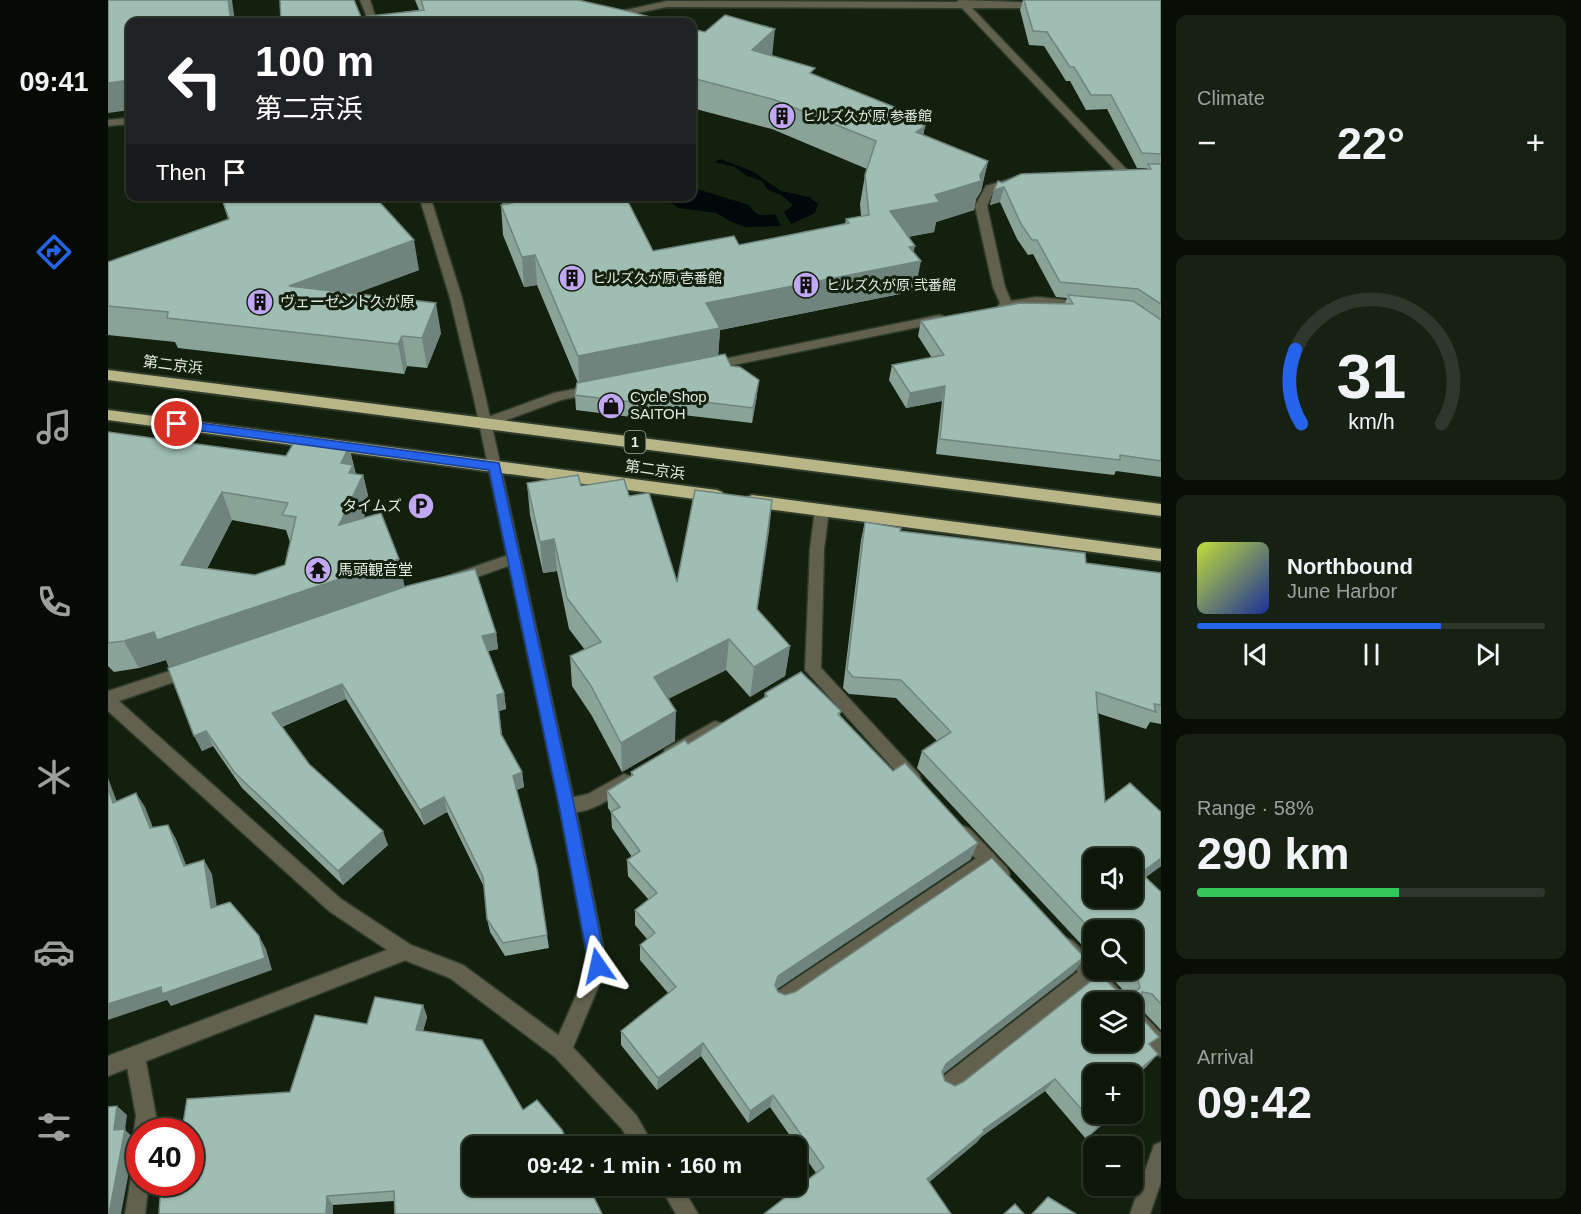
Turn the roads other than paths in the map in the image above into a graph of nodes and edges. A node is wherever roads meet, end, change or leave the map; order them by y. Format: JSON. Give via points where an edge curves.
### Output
{"nodes":[{"id":1,"x":365,"y":0,"type":"edge"},
{"id":2,"x":665,"y":2,"type":"edge"},
{"id":3,"x":963,"y":3,"type":"edge"},
{"id":4,"x":1057,"y":6,"type":"edge"},
{"id":5,"x":372,"y":18,"type":"edge"},
{"id":6,"x":595,"y":18,"type":"edge"},
{"id":7,"x":126,"y":121,"type":"edge"},
{"id":8,"x":108,"y":123,"type":"edge"},
{"id":9,"x":1126,"y":174,"type":"edge"},
{"id":10,"x":1037,"y":176,"type":"edge"},
{"id":11,"x":426,"y":201,"type":"edge"},
{"id":12,"x":1096,"y":307,"type":"edge"},
{"id":13,"x":950,"y":317,"type":"edge"},
{"id":14,"x":697,"y":368,"type":"edge"},
{"id":15,"x":108,"y":375,"type":"edge"},
{"id":16,"x":604,"y":387,"type":"edge"},
{"id":17,"x":108,"y":415,"type":"edge"},
{"id":18,"x":485,"y":423,"type":"junction"},
{"id":19,"x":495,"y":466,"type":"junction"},
{"id":20,"x":822,"y":510,"type":"junction"},
{"id":21,"x":1161,"y":510,"type":"edge"},
{"id":22,"x":1161,"y":555,"type":"edge"},
{"id":23,"x":514,"y":558,"type":"junction"},
{"id":24,"x":438,"y":584,"type":"edge"},
{"id":25,"x":206,"y":664,"type":"edge"},
{"id":26,"x":108,"y":700,"type":"edge"},
{"id":27,"x":731,"y":719,"type":"edge"},
{"id":28,"x":659,"y":761,"type":"edge"},
{"id":29,"x":638,"y":773,"type":"edge"},
{"id":30,"x":924,"y":791,"type":"edge"},
{"id":31,"x":567,"y":805,"type":"junction"},
{"id":32,"x":955,"y":825,"type":"edge"},
{"id":33,"x":987,"y":859,"type":"junction"},
{"id":34,"x":1011,"y":885,"type":"edge"},
{"id":35,"x":1059,"y":938,"type":"edge"},
{"id":36,"x":405,"y":952,"type":"junction"},
{"id":37,"x":1083,"y":964,"type":"edge"},
{"id":38,"x":1083,"y":979,"type":"edge"},
{"id":39,"x":1098,"y":980,"type":"edge"},
{"id":40,"x":1109,"y":992,"type":"edge"},
{"id":41,"x":783,"y":998,"type":"edge"},
{"id":42,"x":1143,"y":1028,"type":"edge"},
{"id":43,"x":1161,"y":1047,"type":"edge"},
{"id":44,"x":562,"y":1050,"type":"junction"},
{"id":45,"x":135,"y":1056,"type":"junction"},
{"id":46,"x":108,"y":1066,"type":"edge"},
{"id":47,"x":947,"y":1086,"type":"edge"},
{"id":48,"x":146,"y":1118,"type":"edge"},
{"id":49,"x":637,"y":1136,"type":"edge"},
{"id":50,"x":1161,"y":1152,"type":"edge"},
{"id":51,"x":137,"y":1196,"type":"edge"},
{"id":52,"x":676,"y":1196,"type":"edge"},
{"id":53,"x":135,"y":1214,"type":"edge"},
{"id":54,"x":688,"y":1214,"type":"edge"},
{"id":55,"x":1140,"y":1214,"type":"edge"}],
"edges":[{"from":1,"to":5,"type":"street"},
{"from":2,"to":3,"type":"street"},
{"from":2,"to":6,"type":"street"},
{"from":3,"to":4,"type":"street"},
{"from":3,"to":9,"type":"street"},
{"from":7,"to":8,"type":"street"},
{"from":10,"to":12,"type":"street","via":[[1013,179],[990,188],[981,206],[1001,307],[1037,301]]},
{"from":11,"to":18,"type":"street","via":[[456,298]]},
{"from":13,"to":14,"type":"street"},
{"from":15,"to":18,"type":"highway","name":"第二京浜","number":"1"},
{"from":16,"to":18,"type":"street","via":[[559,396]]},
{"from":17,"to":19,"type":"highway","name":"第二京浜"},
{"from":18,"to":19,"type":"street"},
{"from":18,"to":21,"type":"highway","name":"第二京浜","number":"1"},
{"from":19,"to":20,"type":"highway","name":"第二京浜"},
{"from":19,"to":23,"type":"street"},
{"from":20,"to":22,"type":"highway","name":"第二京浜"},
{"from":20,"to":30,"type":"street","via":[[808,673]]},
{"from":23,"to":24,"type":"street"},
{"from":23,"to":31,"type":"street"},
{"from":25,"to":26,"type":"street"},
{"from":26,"to":36,"type":"street","via":[[335,905]]},
{"from":27,"to":28,"type":"street"},
{"from":29,"to":31,"type":"street","via":[[591,801]]},
{"from":31,"to":44,"type":"street","via":[[598,966]]},
{"from":32,"to":33,"type":"street"},
{"from":33,"to":34,"type":"street"},
{"from":33,"to":41,"type":"street"},
{"from":35,"to":37,"type":"street"},
{"from":36,"to":44,"type":"street","via":[[456,971]]},
{"from":36,"to":45,"type":"street"},
{"from":38,"to":47,"type":"street"},
{"from":39,"to":40,"type":"street"},
{"from":42,"to":43,"type":"street"},
{"from":44,"to":49,"type":"street"},
{"from":45,"to":46,"type":"street"},
{"from":45,"to":48,"type":"street"},
{"from":50,"to":55,"type":"street"},
{"from":51,"to":53,"type":"street"},
{"from":52,"to":54,"type":"street"}]}
